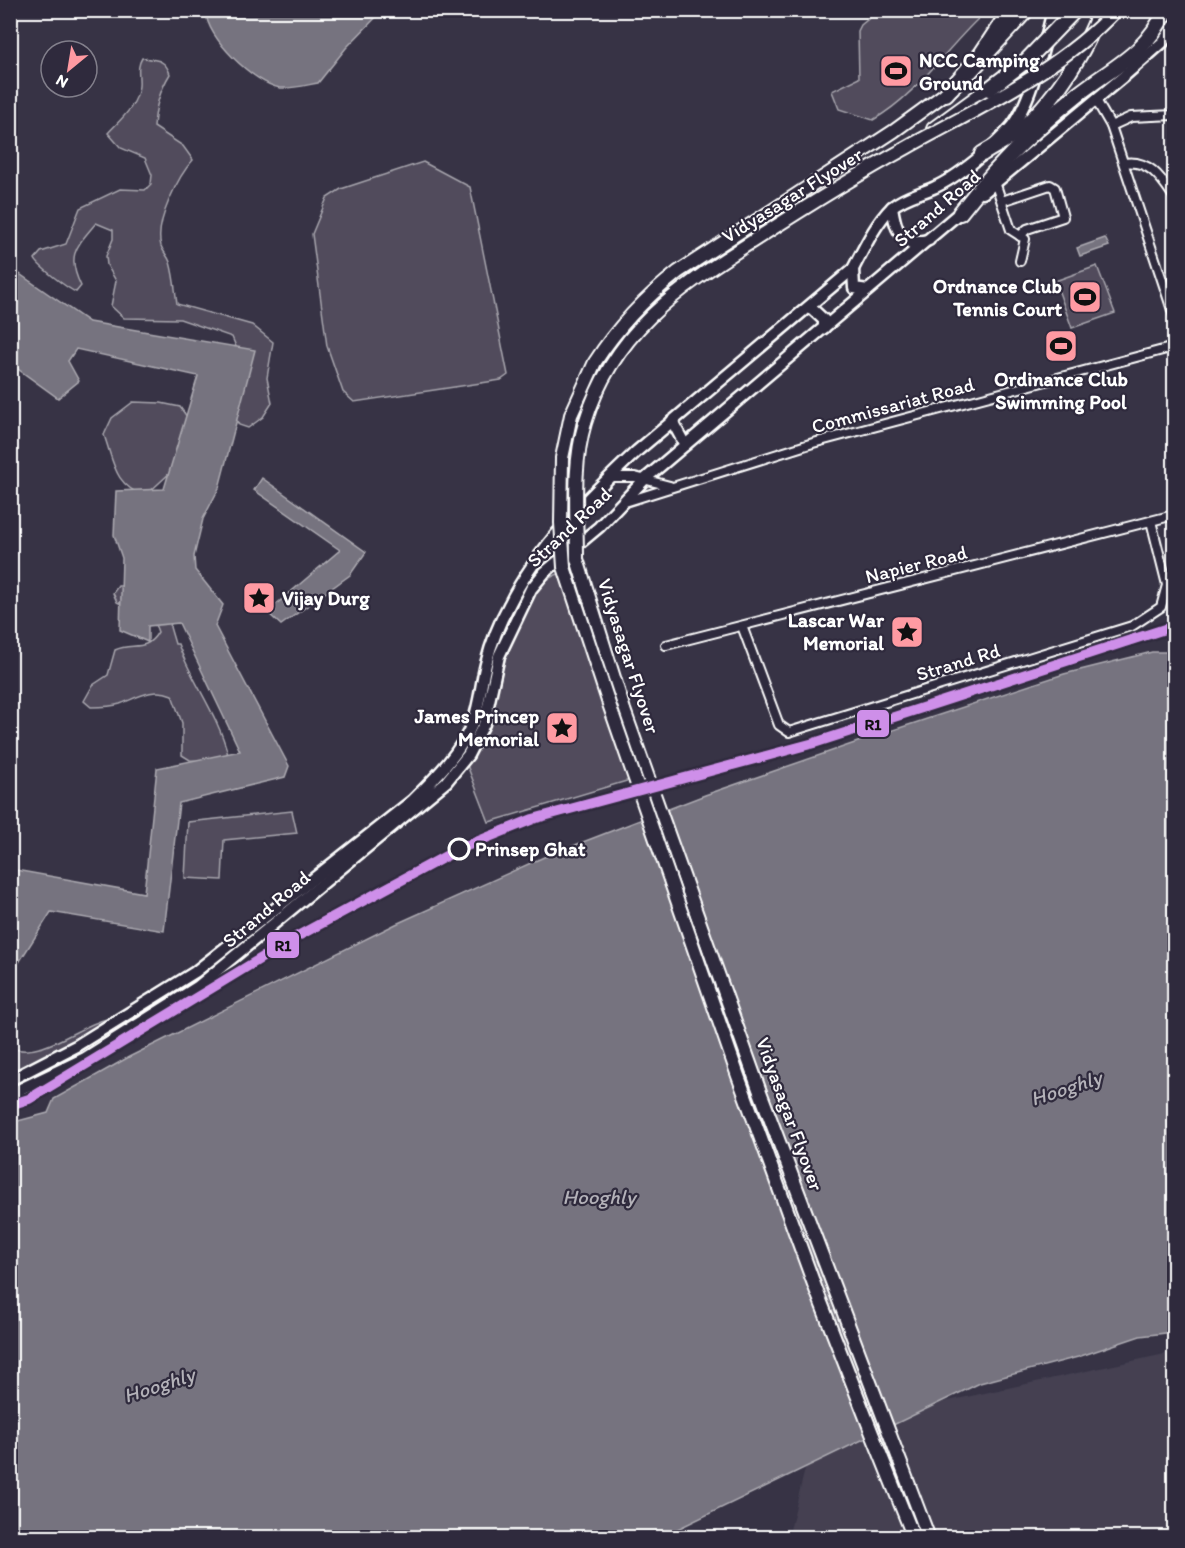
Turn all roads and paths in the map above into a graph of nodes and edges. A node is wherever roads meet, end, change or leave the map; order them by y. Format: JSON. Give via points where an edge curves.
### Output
{"nodes":[{"id":1,"x":1010,"y":10,"type":"edge"},
{"id":2,"x":1028,"y":10,"type":"edge"},
{"id":3,"x":1053,"y":10,"type":"edge"},
{"id":4,"x":1075,"y":10,"type":"edge"},
{"id":5,"x":1116,"y":10,"type":"edge"},
{"id":6,"x":1166,"y":10,"type":"edge"},
{"id":7,"x":1099,"y":15,"type":"edge"},
{"id":8,"x":1174,"y":26,"type":"edge"},
{"id":9,"x":946,"y":94,"type":"junction"},
{"id":10,"x":1096,"y":100,"type":"junction"},
{"id":11,"x":1174,"y":115,"type":"edge"},
{"id":12,"x":1111,"y":126,"type":"junction"},
{"id":13,"x":909,"y":147,"type":"junction"},
{"id":14,"x":982,"y":154,"type":"junction"},
{"id":15,"x":1124,"y":162,"type":"junction"},
{"id":16,"x":995,"y":182,"type":"junction"},
{"id":17,"x":1174,"y":197,"type":"edge"},
{"id":18,"x":1002,"y":201,"type":"junction"},
{"id":19,"x":892,"y":207,"type":"junction"},
{"id":20,"x":960,"y":213,"type":"junction"},
{"id":21,"x":1020,"y":236,"type":"junction"},
{"id":22,"x":929,"y":240,"type":"junction"},
{"id":23,"x":1020,"y":261,"type":"dead end"},
{"id":24,"x":853,"y":269,"type":"junction"},
{"id":25,"x":868,"y":290,"type":"junction"},
{"id":26,"x":810,"y":307,"type":"junction"},
{"id":27,"x":1174,"y":316,"type":"edge"},
{"id":28,"x":824,"y":328,"type":"junction"},
{"id":29,"x":1174,"y":347,"type":"edge"},
{"id":30,"x":672,"y":421,"type":"junction"},
{"id":31,"x":685,"y":445,"type":"junction"},
{"id":32,"x":610,"y":477,"type":"junction"},
{"id":33,"x":645,"y":478,"type":"junction"},
{"id":34,"x":670,"y":486,"type":"junction"},
{"id":35,"x":622,"y":502,"type":"junction"},
{"id":36,"x":1174,"y":515,"type":"edge"},
{"id":37,"x":1151,"y":521,"type":"junction"},
{"id":38,"x":742,"y":626,"type":"junction"},
{"id":39,"x":666,"y":645,"type":"dead end"},
{"id":40,"x":76,"y":1046,"type":"junction"},
{"id":41,"x":86,"y":1058,"type":"junction"},
{"id":42,"x":10,"y":1080,"type":"edge"},
{"id":43,"x":10,"y":1094,"type":"edge"},
{"id":44,"x":914,"y":1538,"type":"edge"},
{"id":45,"x":929,"y":1538,"type":"edge"}],
"edges":[{"from":1,"to":9,"type":"highway","via":[[981,54]]},
{"from":2,"to":9,"type":"highway","name":"Vidyasagar Flyover","via":[[984,61]]},
{"from":3,"to":14,"type":"main road","name":"Strand Road","via":[[1030,84],[1012,125]]},
{"from":4,"to":13,"type":"highway","bridge":true,"via":[[1027,60]]},
{"from":5,"to":13,"type":"highway","name":"Vidyasagar Flyover","bridge":true,"via":[[1070,53]]},
{"from":6,"to":20,"type":"highway","via":[[1147,43],[1068,103],[987,178]]},
{"from":7,"to":14,"type":"highway","via":[[1067,74],[1041,109],[1017,132]]},
{"from":8,"to":10,"type":"main road","name":"Strand Road","via":[[1163,42]]},
{"from":9,"to":44,"type":"highway","name":"Vidyasagar Flyover","bridge":true,"via":[[678,272],[648,296],[623,322],[595,362],[571,415],[562,458],[564,567],[602,684],[811,1276]]},
{"from":10,"to":12,"type":"street"},
{"from":10,"to":16,"type":"main road","name":"Strand Road"},
{"from":11,"to":12,"type":"street","via":[[1131,117]]},
{"from":12,"to":15,"type":"street"},
{"from":13,"to":45,"type":"highway","name":"Vidyasagar Flyover","bridge":true,"via":[[824,195],[678,291],[644,320],[620,349],[595,396],[578,454],[577,559],[624,710],[755,1078]]},
{"from":14,"to":19,"type":"main road","name":"Strand Road","via":[[934,188]]},
{"from":15,"to":17,"type":"street","via":[[1152,168]]},
{"from":15,"to":27,"type":"street"},
{"from":16,"to":18,"type":"street"},
{"from":16,"to":20,"type":"main road","name":"Strand Road"},
{"from":18,"to":21,"type":"street","via":[[1011,230]]},
{"from":18,"to":21,"type":"street","via":[[1050,185],[1055,188],[1063,217],[1027,229]]},
{"from":19,"to":22,"type":"main road","via":[[900,236],[911,243]]},
{"from":19,"to":24,"type":"main road","name":"Strand Road"},
{"from":20,"to":22,"type":"main road","name":"Strand Road"},
{"from":21,"to":23,"type":"street","via":[[1025,239]]},
{"from":22,"to":25,"type":"main road","name":"Strand Road"},
{"from":24,"to":25,"type":"main road","via":[[854,288]]},
{"from":24,"to":26,"type":"main road","name":"Strand Road"},
{"from":25,"to":28,"type":"main road","name":"Strand Road"},
{"from":26,"to":28,"type":"main road","via":[[824,320]]},
{"from":26,"to":30,"type":"main road","name":"Strand Road"},
{"from":28,"to":31,"type":"main road","name":"Strand Road"},
{"from":29,"to":34,"type":"street","name":"Commissariat Road","via":[[813,443]]},
{"from":30,"to":31,"type":"main road"},
{"from":30,"to":32,"type":"main road","name":"Strand Road"},
{"from":31,"to":33,"type":"main road","name":"Strand Road"},
{"from":32,"to":33,"type":"street"},
{"from":32,"to":40,"type":"main road","name":"Strand Road","via":[[551,542],[518,588],[492,646],[473,721],[460,748],[443,770],[412,801],[195,972]]},
{"from":33,"to":34,"type":"street"},
{"from":33,"to":35,"type":"main road","name":"Strand Road"},
{"from":34,"to":35,"type":"street","name":"Commissariat Road"},
{"from":35,"to":41,"type":"main road","name":"Strand Road","via":[[599,527],[545,572],[531,590],[499,656],[484,724],[468,755],[446,782],[226,966]]},
{"from":36,"to":37,"type":"street","name":"Napier Road"},
{"from":37,"to":38,"type":"street","name":"Napier Road"},
{"from":37,"to":38,"type":"street","name":"Strand Rd","via":[[1167,585],[1161,607],[1132,626],[789,732],[779,725]]},
{"from":38,"to":39,"type":"street","name":"Napier Road"},
{"from":40,"to":41,"type":"main road"},
{"from":40,"to":42,"type":"main road","name":"Strand Road"},
{"from":41,"to":43,"type":"main road","name":"Strand Road"}]}
